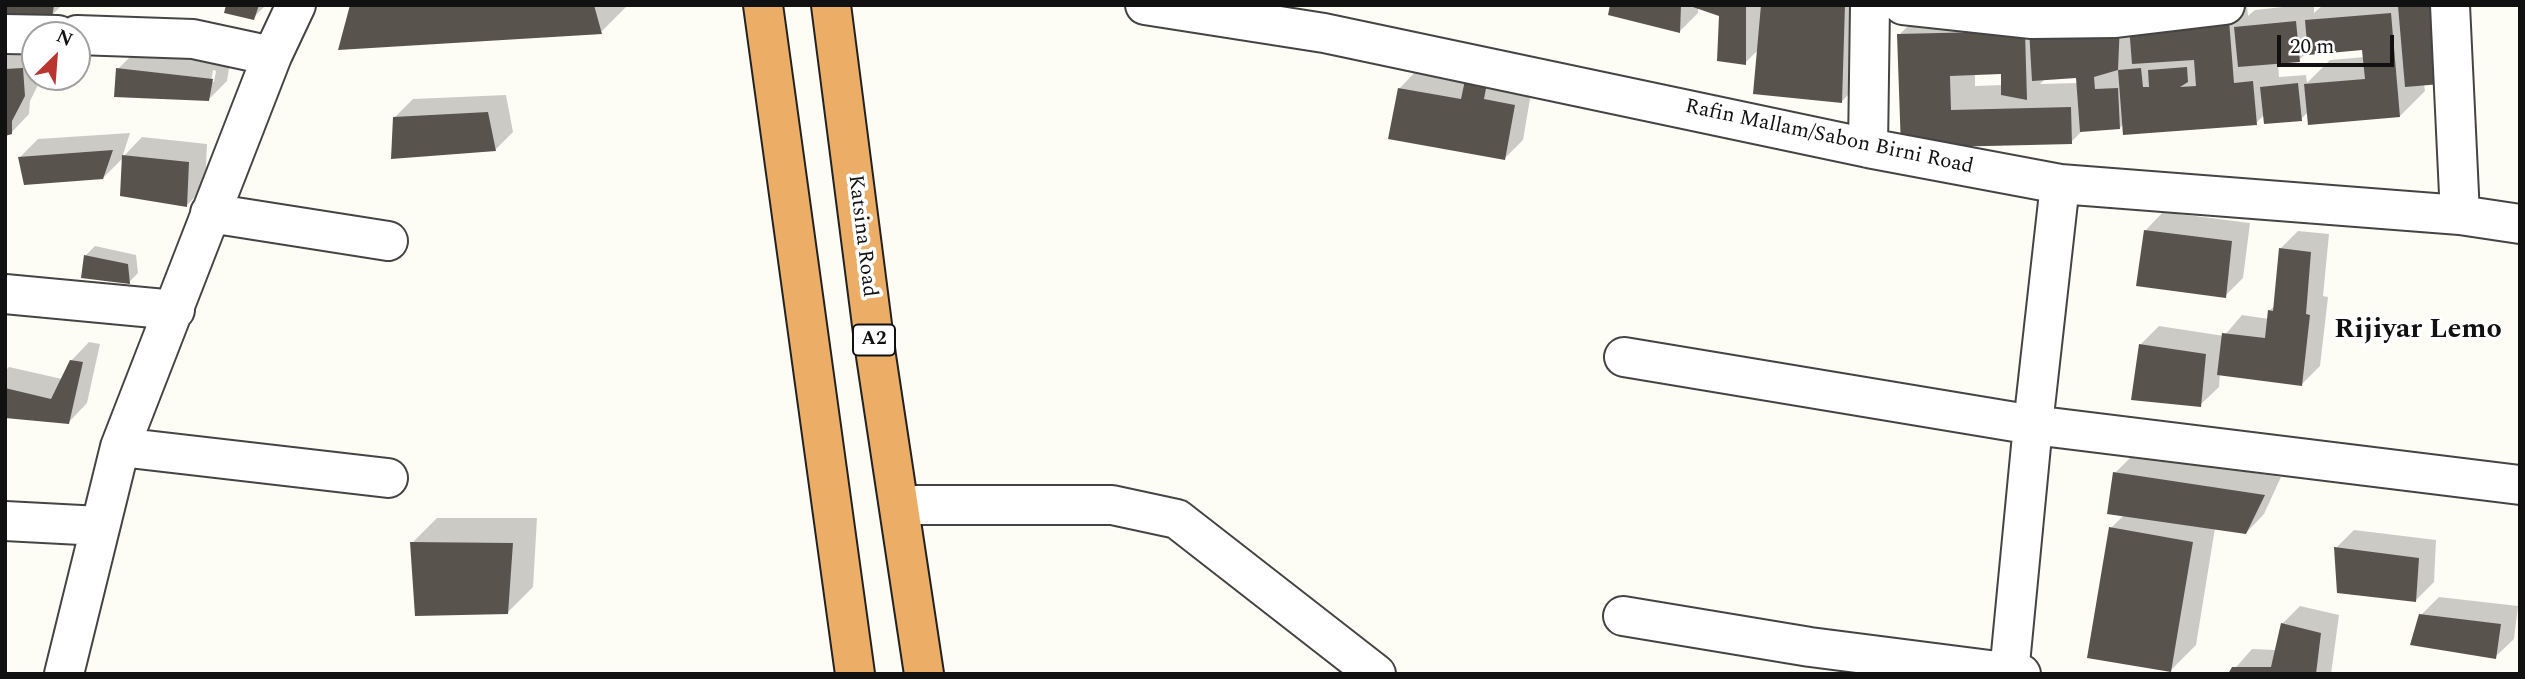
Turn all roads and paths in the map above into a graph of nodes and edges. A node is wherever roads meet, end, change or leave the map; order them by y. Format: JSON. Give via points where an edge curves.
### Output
{"nodes":[{"id":1,"x":296,"y":5,"type":"edge"},
{"id":2,"x":763,"y":5,"type":"edge"},
{"id":3,"x":831,"y":5,"type":"edge"},
{"id":4,"x":1145,"y":5,"type":"edge"},
{"id":5,"x":1870,"y":5,"type":"edge"},
{"id":6,"x":1903,"y":5,"type":"edge"},
{"id":7,"x":2225,"y":5,"type":"edge"},
{"id":8,"x":2450,"y":5,"type":"edge"},
{"id":9,"x":91,"y":35,"type":"edge"},
{"id":10,"x":272,"y":56,"type":"junction"},
{"id":11,"x":1868,"y":148,"type":"junction"},
{"id":12,"x":2060,"y":184,"type":"junction"},
{"id":13,"x":210,"y":213,"type":"junction"},
{"id":14,"x":2460,"y":215,"type":"junction"},
{"id":15,"x":2520,"y":224,"type":"edge"},
{"id":16,"x":388,"y":241,"type":"dead end"},
{"id":17,"x":5,"y":294,"type":"edge"},
{"id":18,"x":175,"y":310,"type":"junction"},
{"id":19,"x":1624,"y":357,"type":"dead end"},
{"id":20,"x":2033,"y":425,"type":"junction"},
{"id":21,"x":120,"y":447,"type":"junction"},
{"id":22,"x":388,"y":478,"type":"dead end"},
{"id":23,"x":2520,"y":485,"type":"edge"},
{"id":24,"x":899,"y":505,"type":"junction"},
{"id":25,"x":5,"y":521,"type":"edge"},
{"id":26,"x":100,"y":526,"type":"junction"},
{"id":27,"x":1623,"y":616,"type":"dead end"},
{"id":28,"x":2013,"y":673,"type":"edge"},
{"id":29,"x":64,"y":674,"type":"edge"},
{"id":30,"x":855,"y":674,"type":"edge"},
{"id":31,"x":924,"y":674,"type":"edge"},
{"id":32,"x":1376,"y":674,"type":"edge"}],
"edges":[{"from":1,"to":10,"type":"street"},
{"from":2,"to":30,"type":"highway"},
{"from":3,"to":24,"type":"highway","name":"Katsina Road","number":"A2"},
{"from":4,"to":11,"type":"street","name":"Rafin Mallam/Sabon Birni Road","via":[[1324,33]]},
{"from":5,"to":11,"type":"street"},
{"from":6,"to":7,"type":"street","via":[[2032,19],[2116,18]]},
{"from":8,"to":14,"type":"street"},
{"from":9,"to":10,"type":"street","via":[[193,39]]},
{"from":10,"to":13,"type":"street"},
{"from":11,"to":12,"type":"street","name":"Rafin Mallam/Sabon Birni Road"},
{"from":12,"to":14,"type":"street","name":"Rafin Mallam/Sabon Birni Road"},
{"from":12,"to":20,"type":"street"},
{"from":13,"to":16,"type":"street"},
{"from":13,"to":18,"type":"street"},
{"from":14,"to":15,"type":"street","name":"Rafin Mallam/Sabon Birni Road"},
{"from":17,"to":18,"type":"street"},
{"from":18,"to":21,"type":"street"},
{"from":19,"to":20,"type":"street"},
{"from":20,"to":23,"type":"street"},
{"from":20,"to":28,"type":"street"},
{"from":21,"to":22,"type":"street"},
{"from":21,"to":26,"type":"street"},
{"from":24,"to":31,"type":"highway","name":"Katsina Road","number":"A2"},
{"from":24,"to":32,"type":"street","via":[[1112,505],[1177,519]]},
{"from":25,"to":26,"type":"street"},
{"from":26,"to":29,"type":"street"},
{"from":27,"to":28,"type":"street","via":[[1810,647]]}]}
